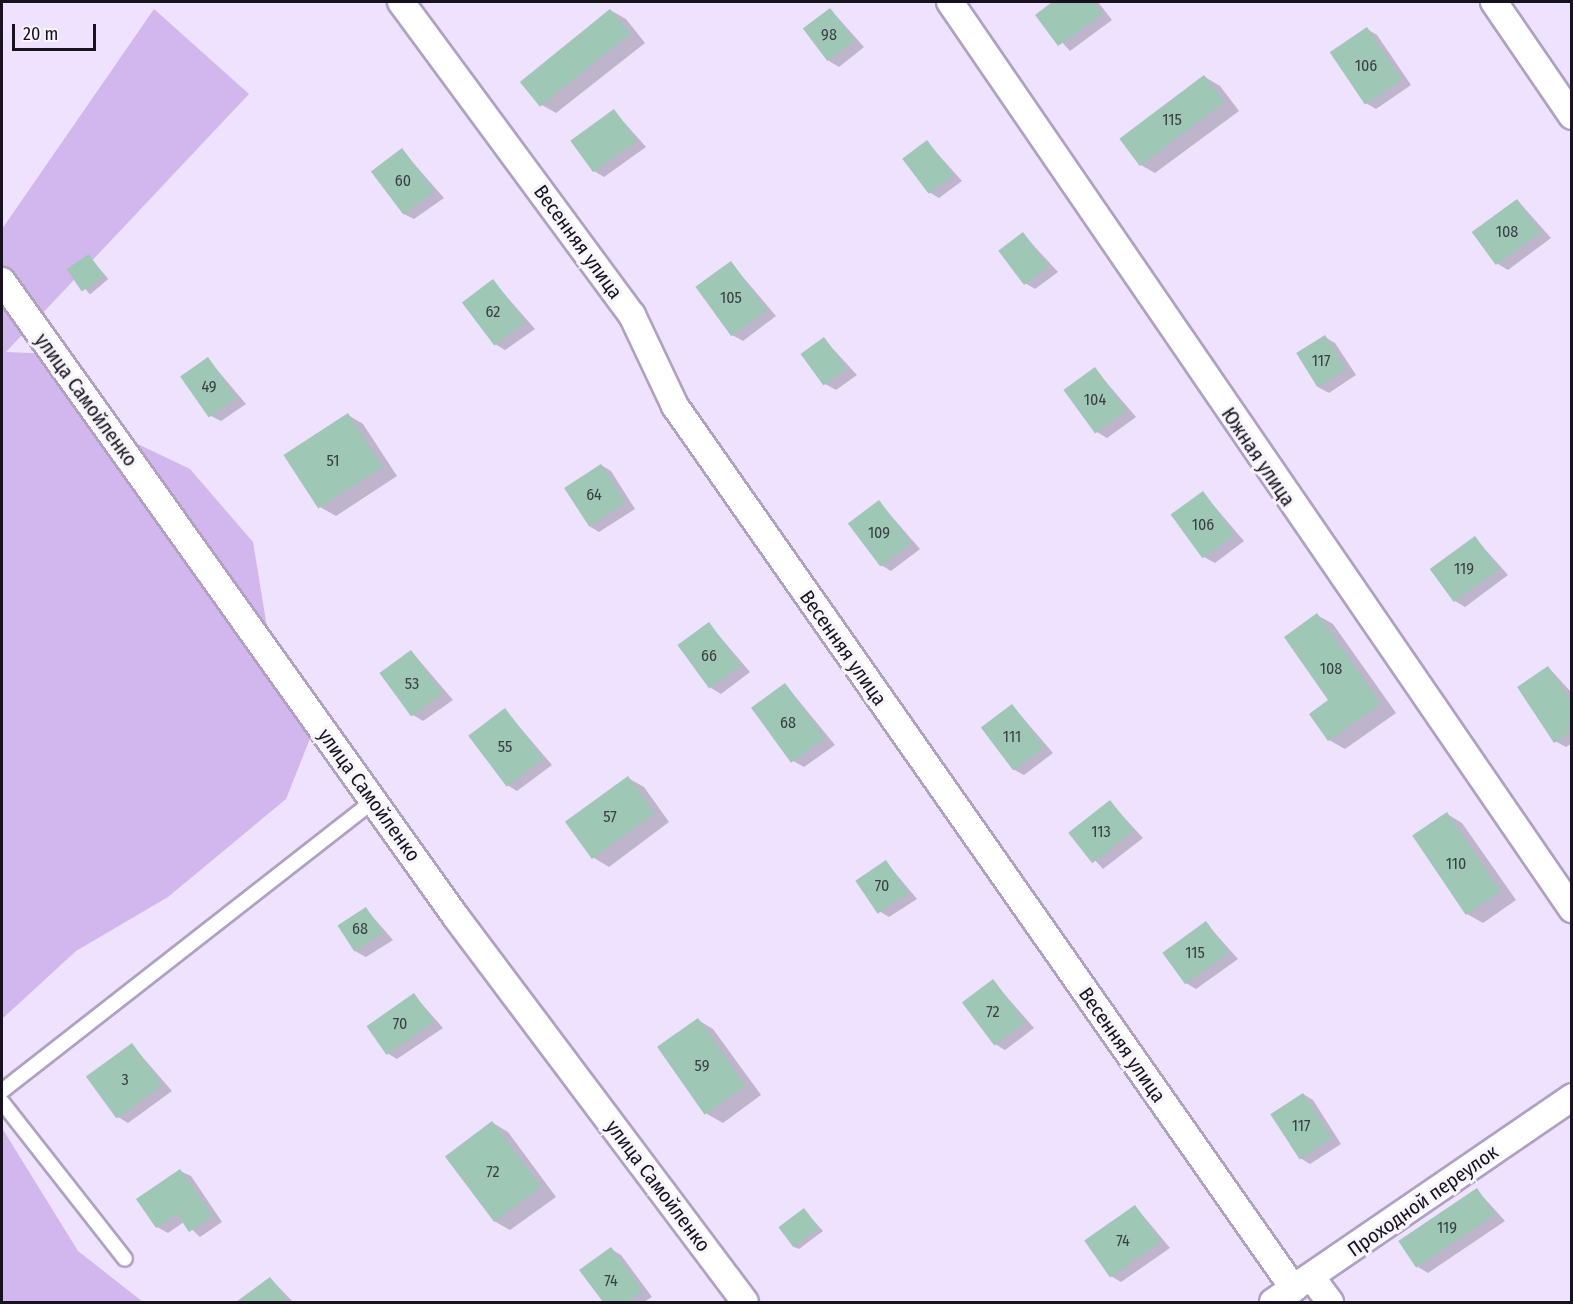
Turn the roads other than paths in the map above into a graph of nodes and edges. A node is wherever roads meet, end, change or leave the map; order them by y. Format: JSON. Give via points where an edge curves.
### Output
{"nodes":[{"id":1,"x":401,"y":2,"type":"edge"},
{"id":2,"x":950,"y":2,"type":"edge"},
{"id":3,"x":1494,"y":2,"type":"edge"},
{"id":4,"x":1572,"y":116,"type":"edge"},
{"id":5,"x":2,"y":281,"type":"edge"},
{"id":6,"x":373,"y":801,"type":"junction"},
{"id":7,"x":1572,"y":909,"type":"edge"},
{"id":8,"x":2,"y":1091,"type":"edge"},
{"id":9,"x":1572,"y":1096,"type":"edge"},
{"id":10,"x":2,"y":1102,"type":"edge"},
{"id":11,"x":125,"y":1259,"type":"dead end"},
{"id":12,"x":1293,"y":1290,"type":"edge"},
{"id":13,"x":745,"y":1302,"type":"edge"},
{"id":14,"x":1330,"y":1302,"type":"edge"}],
"edges":[{"from":1,"to":12,"type":"street","name":"Весенняя улица","via":[[632,315],[675,406]]},
{"from":2,"to":7,"type":"street","name":"Южная улица"},
{"from":3,"to":4,"type":"street"},
{"from":5,"to":6,"type":"street","name":"улица Самойленко"},
{"from":6,"to":8,"type":"lane"},
{"from":6,"to":13,"type":"street","name":"улица Самойленко"},
{"from":9,"to":12,"type":"street","name":"Проходной переулок"},
{"from":10,"to":11,"type":"lane"},
{"from":12,"to":14,"type":"street","name":"Весенняя улица"}]}
